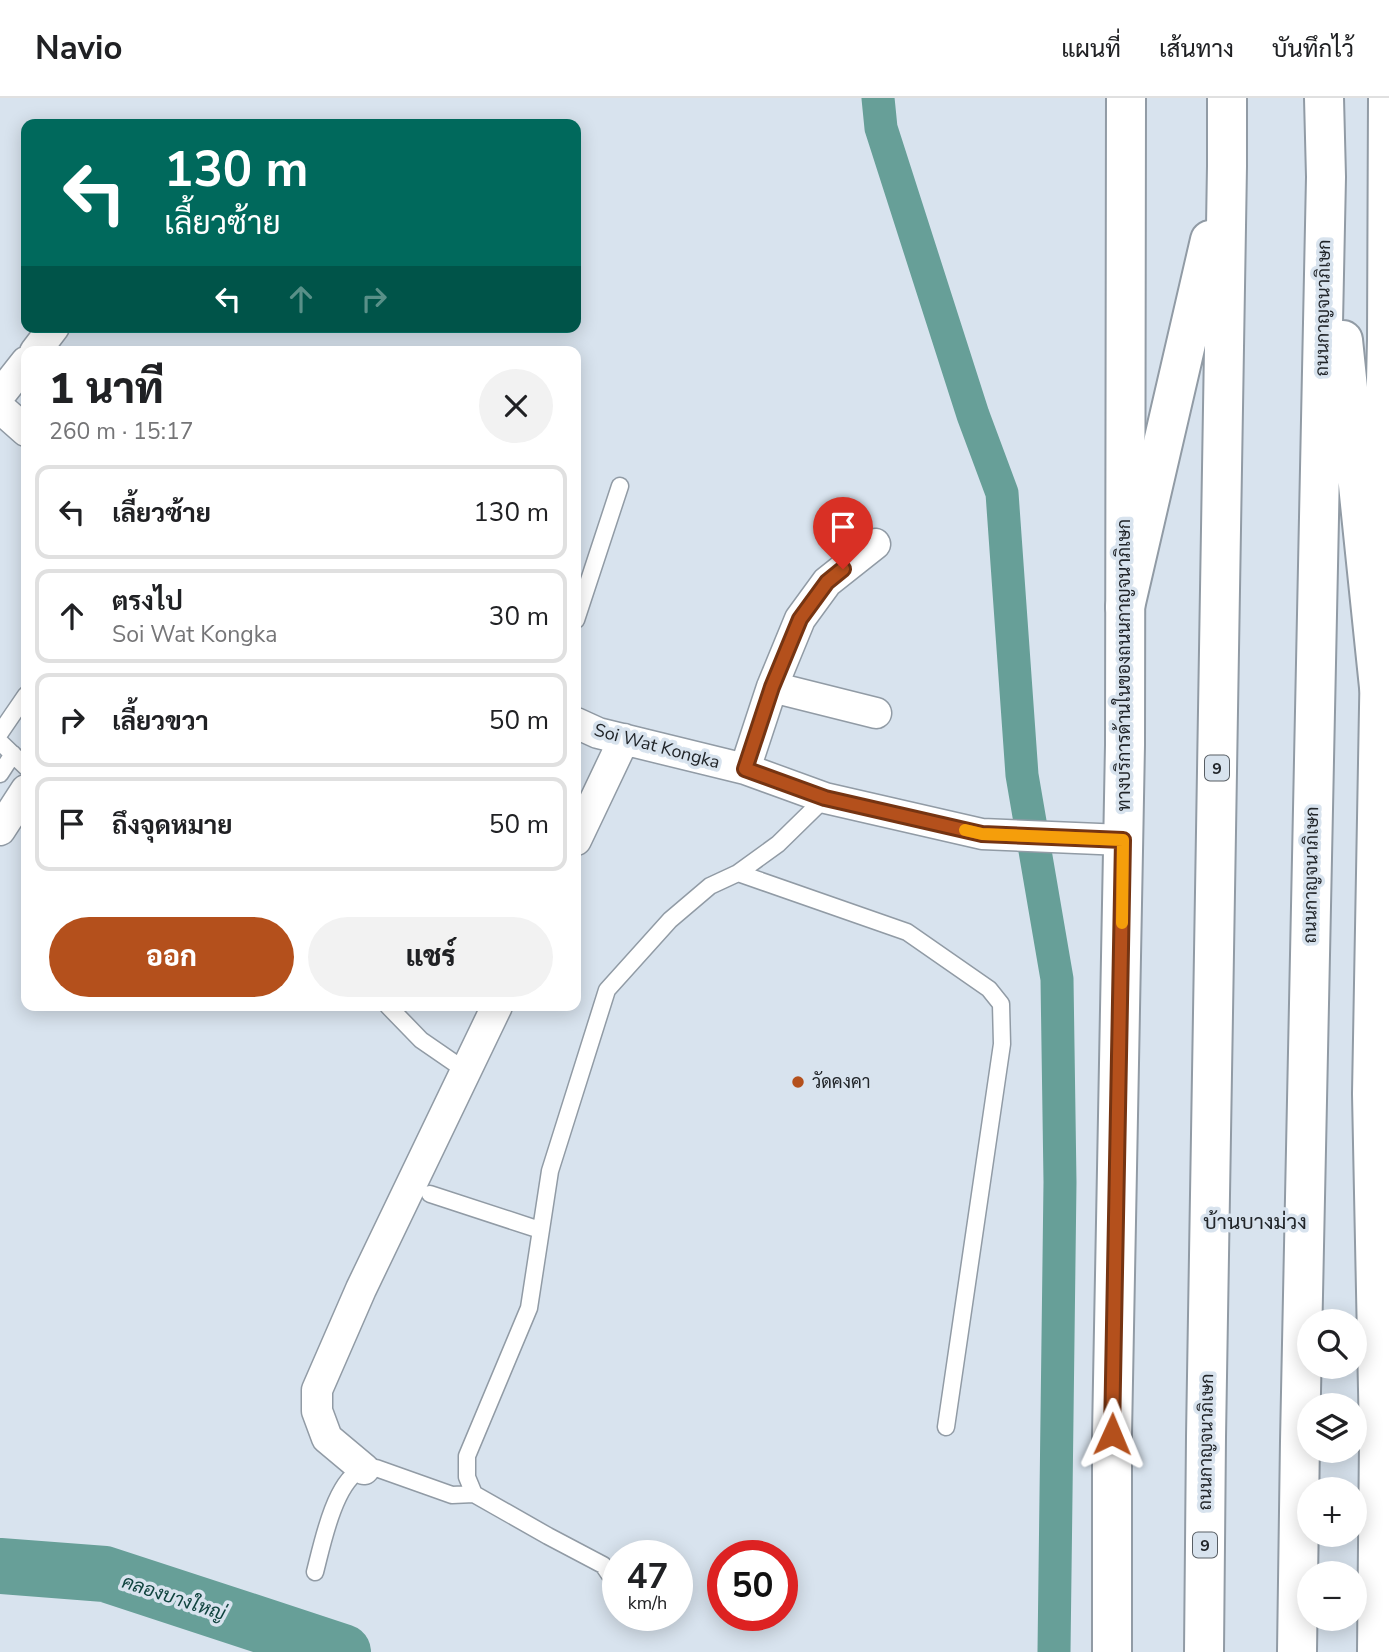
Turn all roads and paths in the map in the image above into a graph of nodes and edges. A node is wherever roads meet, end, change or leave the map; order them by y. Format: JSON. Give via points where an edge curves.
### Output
{"nodes":[{"id":1,"x":1126,"y":98,"type":"edge"},
{"id":2,"x":1227,"y":98,"type":"edge"},
{"id":3,"x":1324,"y":98,"type":"edge"},
{"id":4,"x":1388,"y":98,"type":"edge"},
{"id":5,"x":1227,"y":166,"type":"junction"},
{"id":6,"x":1326,"y":177,"type":"junction"},
{"id":7,"x":1388,"y":273,"type":"edge"},
{"id":8,"x":1388,"y":340,"type":"edge"},
{"id":9,"x":21,"y":368,"type":"edge"},
{"id":10,"x":0,"y":395,"type":"edge"},
{"id":11,"x":0,"y":408,"type":"edge"},
{"id":12,"x":21,"y":427,"type":"edge"},
{"id":13,"x":620,"y":486,"type":"dead end"},
{"id":14,"x":875,"y":544,"type":"dead end"},
{"id":15,"x":581,"y":605,"type":"edge"},
{"id":16,"x":1125,"y":607,"type":"junction"},
{"id":17,"x":772,"y":687,"type":"junction"},
{"id":18,"x":1379,"y":687,"type":"junction"},
{"id":19,"x":21,"y":702,"type":"edge"},
{"id":20,"x":876,"y":713,"type":"dead end"},
{"id":21,"x":581,"y":725,"type":"edge"},
{"id":22,"x":0,"y":733,"type":"edge"},
{"id":23,"x":624,"y":739,"type":"junction"},
{"id":24,"x":0,"y":742,"type":"edge"},
{"id":25,"x":13,"y":754,"type":"junction"},
{"id":26,"x":1384,"y":757,"type":"edge"},
{"id":27,"x":21,"y":761,"type":"edge"},
{"id":28,"x":745,"y":769,"type":"junction"},
{"id":29,"x":0,"y":774,"type":"edge"},
{"id":30,"x":21,"y":798,"type":"edge"},
{"id":31,"x":825,"y":798,"type":"junction"},
{"id":32,"x":0,"y":830,"type":"edge"},
{"id":33,"x":581,"y":830,"type":"edge"},
{"id":34,"x":1123,"y":840,"type":"junction"},
{"id":35,"x":738,"y":873,"type":"junction"},
{"id":36,"x":393,"y":1011,"type":"edge"},
{"id":37,"x":494,"y":1011,"type":"edge"},
{"id":38,"x":466,"y":1071,"type":"junction"},
{"id":39,"x":1381,"y":1094,"type":"edge"},
{"id":40,"x":430,"y":1194,"type":"dead end"},
{"id":41,"x":540,"y":1230,"type":"junction"},
{"id":42,"x":946,"y":1427,"type":"dead end"},
{"id":43,"x":364,"y":1469,"type":"junction"},
{"id":44,"x":474,"y":1494,"type":"junction"},
{"id":45,"x":602,"y":1564,"type":"edge"},
{"id":46,"x":316,"y":1572,"type":"dead end"},
{"id":47,"x":1112,"y":1652,"type":"edge"},
{"id":48,"x":1204,"y":1652,"type":"edge"},
{"id":49,"x":1297,"y":1652,"type":"edge"},
{"id":50,"x":1377,"y":1652,"type":"edge"}],
"edges":[{"from":1,"to":16,"type":"main road","name":"ทางบริการด้านในของถนนกาญจนาภิเษก"},
{"from":2,"to":5,"type":"main road","name":"ถนนกาญจนาภิเษก","number":"9"},
{"from":3,"to":6,"type":"main road","name":"ถนนกาญจนาภิเษก"},
{"from":4,"to":7,"type":"main road"},
{"from":5,"to":16,"type":"main road"},
{"from":5,"to":48,"type":"main road","name":"ถนนกาญจนาภิเษก","number":"9"},
{"from":6,"to":18,"type":"main road"},
{"from":6,"to":49,"type":"main road","name":"ถนนกาญจนาภิเษก"},
{"from":7,"to":8,"type":"main road"},
{"from":8,"to":18,"type":"main road"},
{"from":9,"to":10,"type":"street"},
{"from":11,"to":12,"type":"street"},
{"from":13,"to":15,"type":"lane"},
{"from":14,"to":17,"type":"street","via":[[827,582],[800,619]]},
{"from":16,"to":34,"type":"main road","name":"ทางบริการด้านในของถนนกาญจนาภิเษก"},
{"from":17,"to":20,"type":"street"},
{"from":17,"to":28,"type":"street"},
{"from":18,"to":26,"type":"main road"},
{"from":19,"to":22,"type":"lane"},
{"from":21,"to":23,"type":"street","name":"Soi Wat Kongka"},
{"from":23,"to":28,"type":"street","name":"Soi Wat Kongka"},
{"from":23,"to":33,"type":"street"},
{"from":24,"to":25,"type":"lane"},
{"from":25,"to":27,"type":"lane"},
{"from":25,"to":29,"type":"lane"},
{"from":26,"to":39,"type":"main road"},
{"from":28,"to":31,"type":"street","name":"Soi Wat Kongka"},
{"from":30,"to":32,"type":"street"},
{"from":31,"to":34,"type":"street","name":"Soi Wat Kongka","via":[[982,834]]},
{"from":31,"to":35,"type":"lane","via":[[778,844]]},
{"from":34,"to":47,"type":"main road","name":"ทางบริการด้านในของถนนกาญจนาภิเษก"},
{"from":35,"to":41,"type":"lane","via":[[710,886],[670,920],[607,990],[550,1171]]},
{"from":35,"to":42,"type":"lane","via":[[907,932],[989,989],[1001,1003],[1002,1044]]},
{"from":36,"to":38,"type":"lane","via":[[421,1040]]},
{"from":37,"to":38,"type":"street"},
{"from":38,"to":43,"type":"street","via":[[317,1390],[317,1411],[327,1438]]},
{"from":39,"to":50,"type":"main road"},
{"from":40,"to":41,"type":"lane"},
{"from":41,"to":44,"type":"lane","via":[[529,1308],[467,1456],[467,1477]]},
{"from":43,"to":44,"type":"lane","via":[[376,1468],[452,1495]]},
{"from":43,"to":46,"type":"lane","via":[[344,1487],[329,1517]]},
{"from":44,"to":45,"type":"lane"}]}
